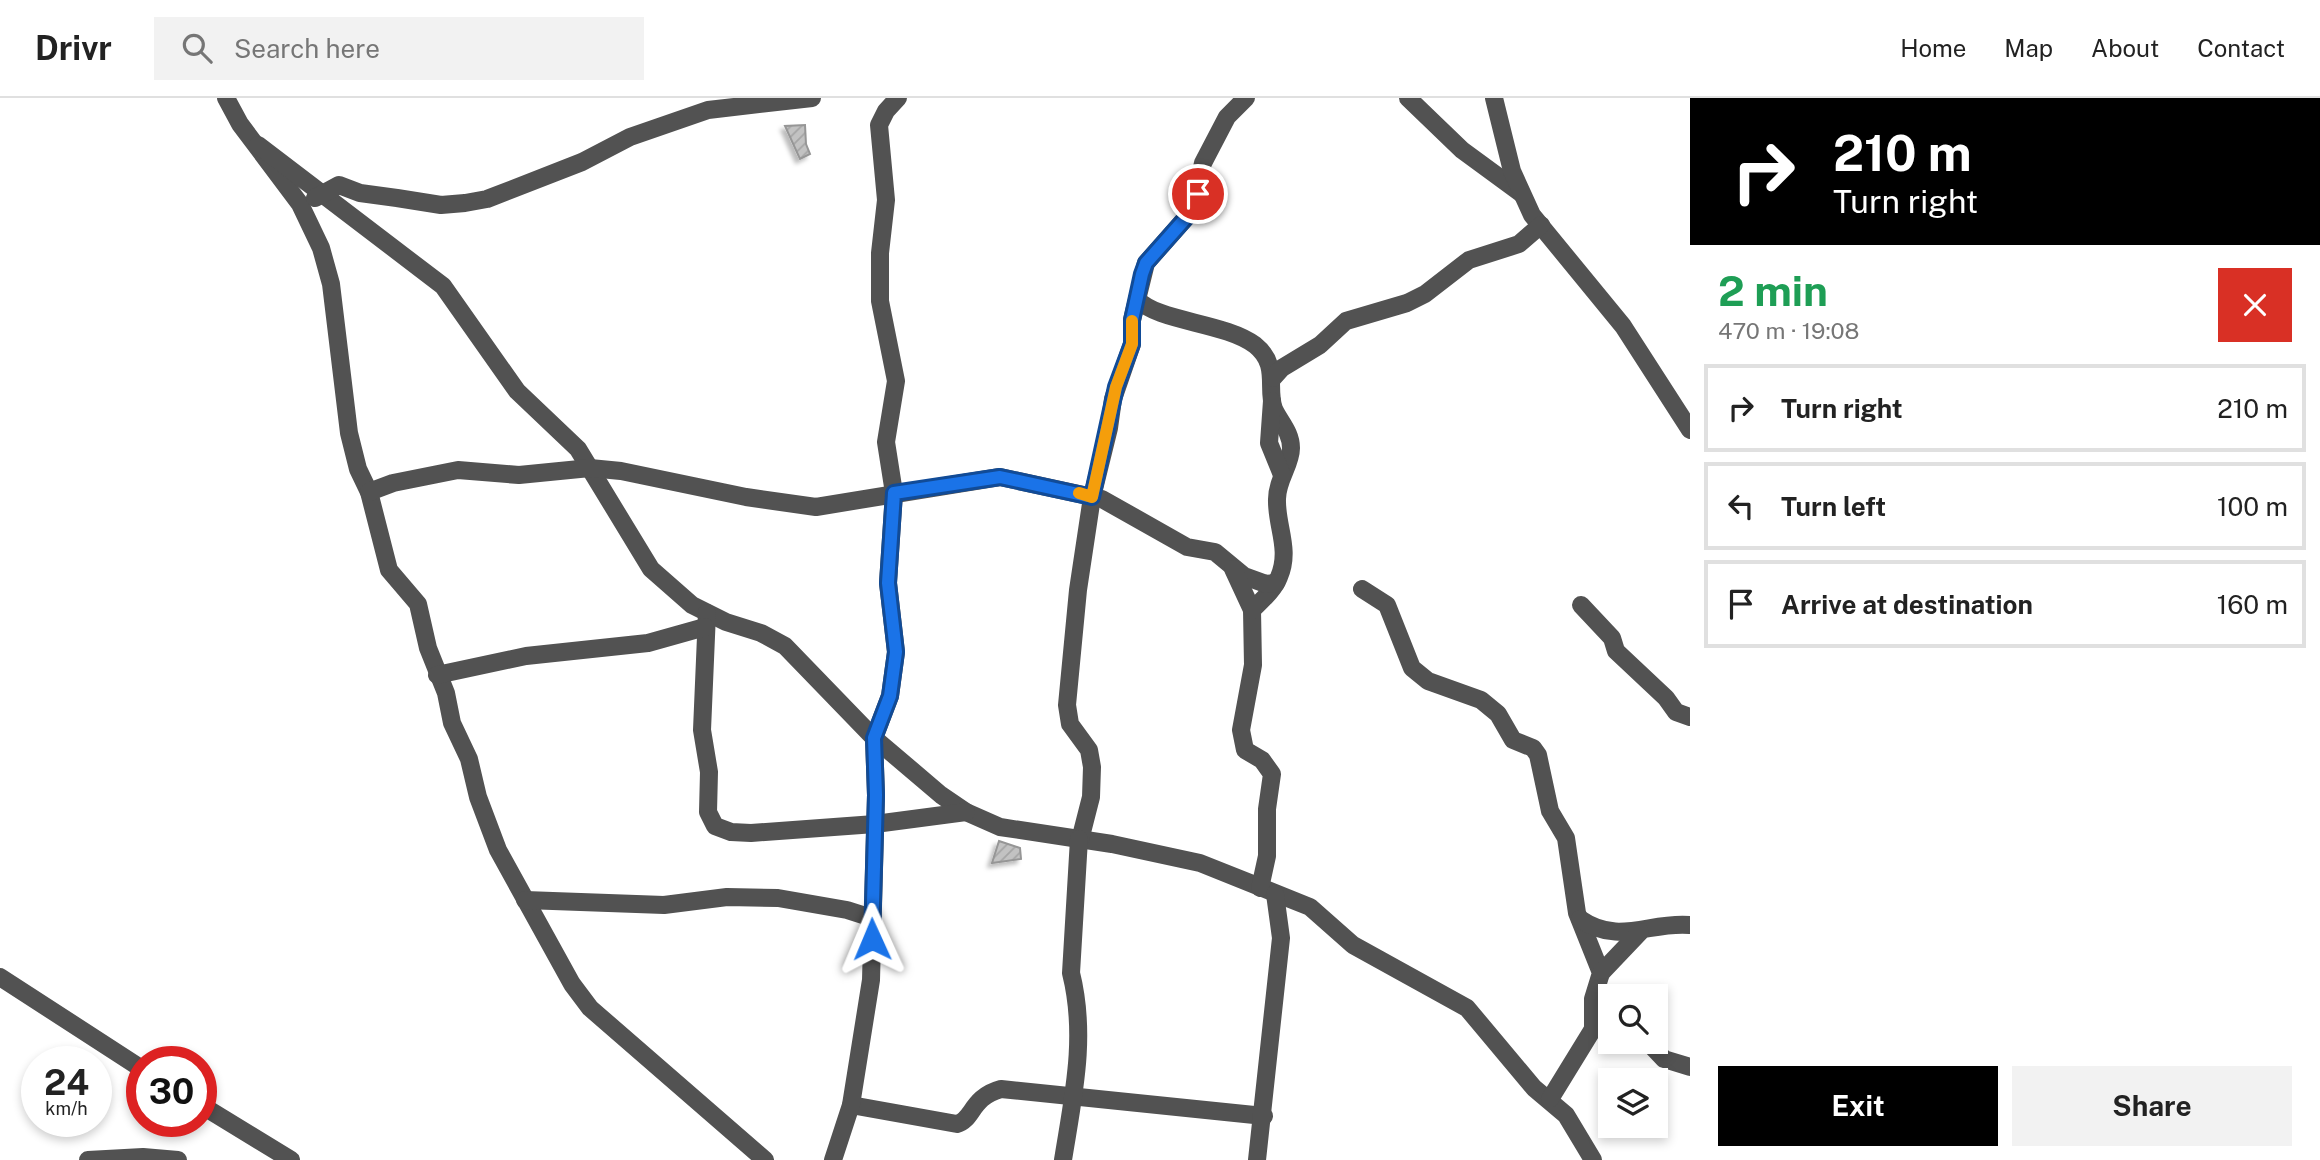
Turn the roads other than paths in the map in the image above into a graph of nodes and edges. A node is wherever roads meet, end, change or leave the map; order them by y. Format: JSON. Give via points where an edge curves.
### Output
{"nodes":[{"id":1,"x":226,"y":98,"type":"edge"},
{"id":2,"x":812,"y":98,"type":"edge"},
{"id":3,"x":898,"y":98,"type":"edge"},
{"id":4,"x":1247,"y":98,"type":"edge"},
{"id":5,"x":1408,"y":98,"type":"edge"},
{"id":6,"x":1494,"y":98,"type":"edge"},
{"id":7,"x":258,"y":145,"type":"junction"},
{"id":8,"x":1521,"y":194,"type":"junction"},
{"id":9,"x":324,"y":195,"type":"junction"},
{"id":10,"x":300,"y":204,"type":"junction"},
{"id":11,"x":1541,"y":225,"type":"junction"},
{"id":12,"x":1139,"y":306,"type":"junction"},
{"id":13,"x":1273,"y":378,"type":"junction"},
{"id":14,"x":1690,"y":430,"type":"edge"},
{"id":15,"x":590,"y":468,"type":"junction"},
{"id":16,"x":369,"y":492,"type":"junction"},
{"id":17,"x":894,"y":493,"type":"junction"},
{"id":18,"x":1092,"y":497,"type":"junction"},
{"id":19,"x":1233,"y":569,"type":"junction"},
{"id":20,"x":1276,"y":583,"type":"junction"},
{"id":21,"x":1362,"y":589,"type":"dead end"},
{"id":22,"x":1581,"y":605,"type":"dead end"},
{"id":23,"x":1252,"y":610,"type":"junction"},
{"id":24,"x":706,"y":620,"type":"junction"},
{"id":25,"x":437,"y":675,"type":"junction"},
{"id":26,"x":1690,"y":717,"type":"edge"},
{"id":27,"x":874,"y":738,"type":"junction"},
{"id":28,"x":966,"y":813,"type":"junction"},
{"id":29,"x":875,"y":824,"type":"junction"},
{"id":30,"x":1080,"y":839,"type":"junction"},
{"id":31,"x":1268,"y":891,"type":"junction"},
{"id":32,"x":525,"y":900,"type":"junction"},
{"id":33,"x":872,"y":918,"type":"junction"},
{"id":34,"x":1580,"y":919,"type":"junction"},
{"id":35,"x":1690,"y":925,"type":"edge"},
{"id":36,"x":1640,"y":932,"type":"junction"},
{"id":37,"x":1601,"y":973,"type":"junction"},
{"id":38,"x":0,"y":977,"type":"edge"},
{"id":39,"x":1598,"y":1027,"type":"edge"},
{"id":40,"x":1593,"y":1029,"type":"junction"},
{"id":41,"x":1659,"y":1054,"type":"edge"},
{"id":42,"x":126,"y":1059,"type":"edge"},
{"id":43,"x":1690,"y":1068,"type":"edge"},
{"id":44,"x":1076,"y":1098,"type":"junction"},
{"id":45,"x":1550,"y":1099,"type":"junction"},
{"id":46,"x":850,"y":1105,"type":"junction"},
{"id":47,"x":217,"y":1115,"type":"edge"},
{"id":48,"x":1264,"y":1116,"type":"junction"},
{"id":49,"x":89,"y":1160,"type":"edge"},
{"id":50,"x":178,"y":1160,"type":"edge"},
{"id":51,"x":291,"y":1160,"type":"edge"},
{"id":52,"x":765,"y":1160,"type":"edge"},
{"id":53,"x":833,"y":1160,"type":"edge"},
{"id":54,"x":1063,"y":1160,"type":"edge"},
{"id":55,"x":1257,"y":1160,"type":"edge"},
{"id":56,"x":1593,"y":1160,"type":"edge"}],
"edges":[{"from":1,"to":7,"type":"street"},
{"from":2,"to":9,"type":"street","via":[[708,110],[630,137],[582,162],[487,199],[441,205],[360,193],[339,185]]},
{"from":3,"to":17,"type":"street","via":[[879,125],[886,200],[880,301],[896,381],[886,442]]},
{"from":4,"to":12,"type":"street","via":[[1227,117],[1203,163],[1192,211],[1146,263]]},
{"from":5,"to":8,"type":"street","via":[[1462,150]]},
{"from":6,"to":8,"type":"street"},
{"from":7,"to":9,"type":"street"},
{"from":7,"to":10,"type":"street"},
{"from":8,"to":11,"type":"street"},
{"from":9,"to":10,"type":"street"},
{"from":9,"to":15,"type":"street","via":[[443,286],[517,391],[571,440]]},
{"from":10,"to":16,"type":"street","via":[[327,268],[349,433]]},
{"from":11,"to":13,"type":"street","via":[[1519,244],[1469,260],[1416,299],[1346,321]]},
{"from":11,"to":14,"type":"street","via":[[1623,326]]},
{"from":12,"to":13,"type":"street","via":[[1208,324],[1251,342],[1264,355]]},
{"from":12,"to":18,"type":"street"},
{"from":13,"to":20,"type":"street","via":[[1272,401],[1291,442],[1276,498],[1284,551]]},
{"from":15,"to":16,"type":"street","via":[[519,475],[458,470]]},
{"from":15,"to":17,"type":"street","via":[[816,507]]},
{"from":15,"to":24,"type":"street","via":[[650,569]]},
{"from":16,"to":25,"type":"street","via":[[389,570],[418,604]]},
{"from":17,"to":18,"type":"street","via":[[1000,477]]},
{"from":17,"to":27,"type":"street","via":[[888,583],[896,652],[890,696]]},
{"from":18,"to":19,"type":"street","via":[[1127,511],[1187,547],[1215,552]]},
{"from":18,"to":30,"type":"street","via":[[1067,705],[1070,724],[1089,750],[1092,767],[1091,797]]},
{"from":19,"to":20,"type":"street","via":[[1252,580]]},
{"from":19,"to":23,"type":"street"},
{"from":20,"to":23,"type":"street"},
{"from":21,"to":34,"type":"street","via":[[1387,605],[1412,668],[1441,687],[1481,700],[1498,714],[1513,740],[1537,752],[1550,811],[1566,838]]},
{"from":22,"to":26,"type":"street","via":[[1612,638],[1616,651],[1676,712]]},
{"from":23,"to":31,"type":"street","via":[[1253,665],[1241,737],[1245,750],[1262,760],[1272,774],[1267,809]]},
{"from":24,"to":25,"type":"street","via":[[648,643],[526,656]]},
{"from":24,"to":27,"type":"street","via":[[776,640]]},
{"from":24,"to":29,"type":"street","via":[[702,730],[711,822],[720,829],[751,833]]},
{"from":25,"to":32,"type":"street","via":[[498,850]]},
{"from":27,"to":28,"type":"street"},
{"from":27,"to":29,"type":"street"},
{"from":28,"to":29,"type":"street"},
{"from":28,"to":30,"type":"street","via":[[1000,827]]},
{"from":29,"to":33,"type":"street"},
{"from":30,"to":31,"type":"street","via":[[1199,863]]},
{"from":30,"to":44,"type":"street","via":[[1071,973],[1078,1046]]},
{"from":31,"to":45,"type":"street","via":[[1310,906],[1361,949],[1462,1004],[1534,1088]]},
{"from":31,"to":48,"type":"street","via":[[1282,938]]},
{"from":32,"to":33,"type":"street","via":[[664,905],[716,897],[778,898]]},
{"from":32,"to":52,"type":"street","via":[[590,1008]]},
{"from":33,"to":46,"type":"street","via":[[871,980]]},
{"from":34,"to":36,"type":"street","via":[[1597,929]]},
{"from":34,"to":37,"type":"street"},
{"from":35,"to":36,"type":"street"},
{"from":36,"to":37,"type":"street"},
{"from":37,"to":40,"type":"street","via":[[1593,999]]},
{"from":38,"to":42,"type":"street"},
{"from":39,"to":40,"type":"street"},
{"from":40,"to":45,"type":"street"},
{"from":41,"to":43,"type":"street"},
{"from":44,"to":46,"type":"street","via":[[1001,1089],[980,1099],[957,1124]]},
{"from":44,"to":48,"type":"street"},
{"from":44,"to":54,"type":"street"},
{"from":45,"to":56,"type":"street","via":[[1575,1126]]},
{"from":46,"to":53,"type":"street"},
{"from":47,"to":51,"type":"street"},
{"from":48,"to":55,"type":"street"},
{"from":49,"to":50,"type":"street"}]}
